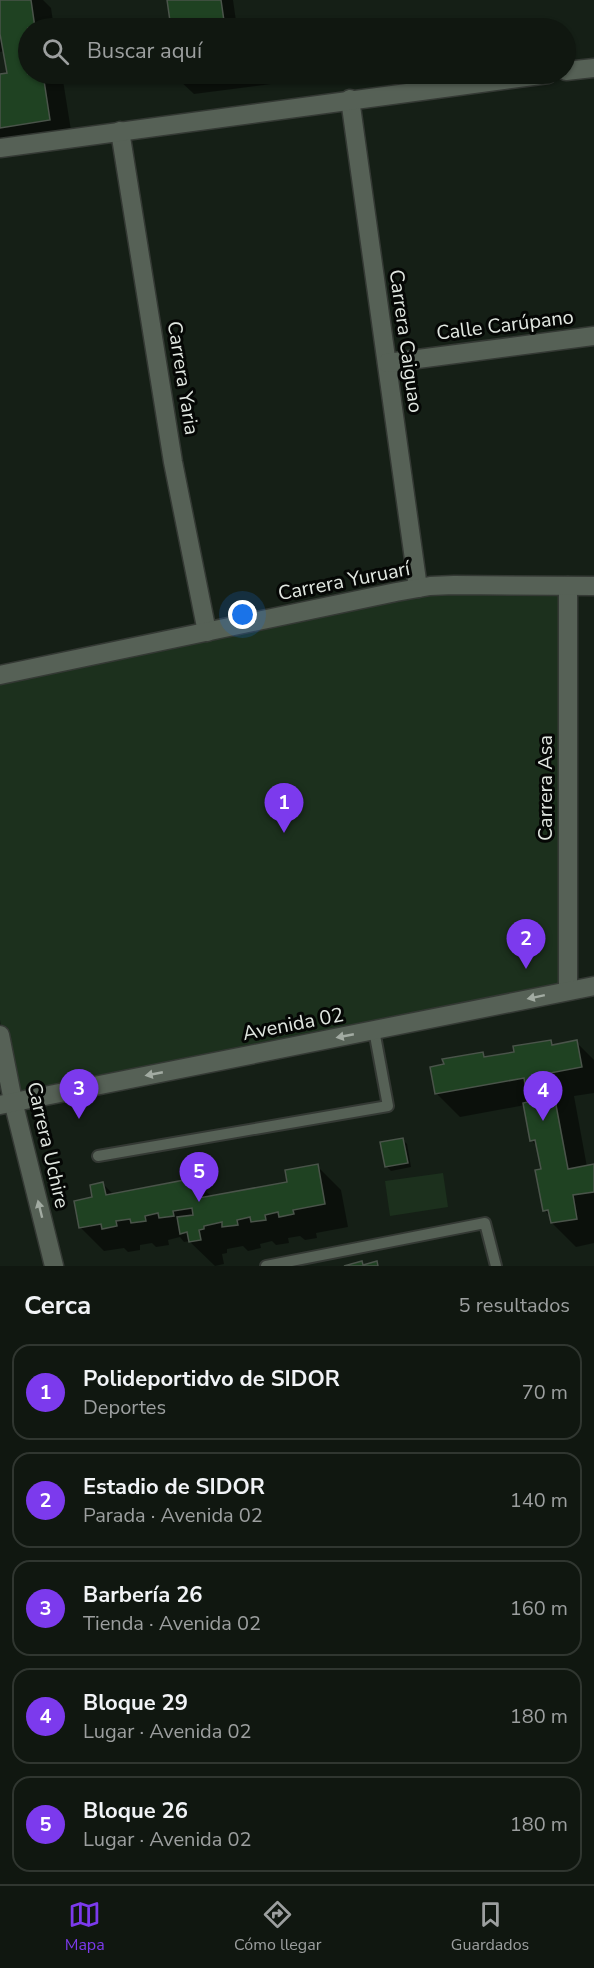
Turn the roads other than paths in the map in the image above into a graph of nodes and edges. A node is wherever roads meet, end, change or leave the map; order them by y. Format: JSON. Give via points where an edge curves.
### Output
{"nodes":[{"id":1,"x":594,"y":68,"type":"edge"},
{"id":2,"x":576,"y":70,"type":"edge"},
{"id":3,"x":469,"y":84,"type":"edge"},
{"id":4,"x":350,"y":99,"type":"junction"},
{"id":5,"x":120,"y":131,"type":"junction"},
{"id":6,"x":0,"y":148,"type":"edge"},
{"id":7,"x":594,"y":336,"type":"edge"},
{"id":8,"x":387,"y":363,"type":"junction"},
{"id":9,"x":567,"y":586,"type":"junction"},
{"id":10,"x":594,"y":586,"type":"edge"},
{"id":11,"x":418,"y":588,"type":"junction"},
{"id":12,"x":207,"y":632,"type":"junction"},
{"id":13,"x":0,"y":675,"type":"edge"},
{"id":14,"x":594,"y":986,"type":"edge"},
{"id":15,"x":568,"y":990,"type":"junction"},
{"id":16,"x":374,"y":1030,"type":"junction"},
{"id":17,"x":0,"y":1035,"type":"edge"},
{"id":18,"x":7,"y":1103,"type":"edge"},
{"id":19,"x":98,"y":1156,"type":"dead end"},
{"id":20,"x":284,"y":1264,"type":"edge"},
{"id":21,"x":54,"y":1266,"type":"edge"},
{"id":22,"x":266,"y":1266,"type":"edge"},
{"id":23,"x":495,"y":1266,"type":"edge"}],
"edges":[{"from":1,"to":2,"type":"street"},
{"from":3,"to":4,"type":"street"},
{"from":4,"to":5,"type":"street"},
{"from":4,"to":8,"type":"street","name":"Carrera Caiguao"},
{"from":5,"to":6,"type":"street"},
{"from":5,"to":12,"type":"street","name":"Carrera Yaria","via":[[174,462]]},
{"from":7,"to":8,"type":"street","name":"Calle Carúpano"},
{"from":8,"to":11,"type":"street","name":"Carrera Caiguao"},
{"from":9,"to":10,"type":"street","name":"Carrera Yuruarí"},
{"from":9,"to":11,"type":"street","name":"Carrera Yuruarí"},
{"from":9,"to":15,"type":"street","name":"Carrera Asa"},
{"from":11,"to":12,"type":"street","name":"Carrera Yuruarí"},
{"from":12,"to":13,"type":"street","name":"Carrera Yuruarí"},
{"from":14,"to":15,"type":"street","name":"Avenida 02"},
{"from":15,"to":16,"type":"street","name":"Avenida 02","one_way":true},
{"from":16,"to":18,"type":"street","name":"Avenida 02","one_way":true},
{"from":16,"to":19,"type":"lane","via":[[388,1106]]},
{"from":17,"to":18,"type":"street","name":"Carrera Uchire"},
{"from":21,"to":18,"type":"street","name":"Carrera Uchire","one_way":true},
{"from":20,"to":22,"type":"lane"},
{"from":20,"to":23,"type":"lane","via":[[485,1223]]}]}
